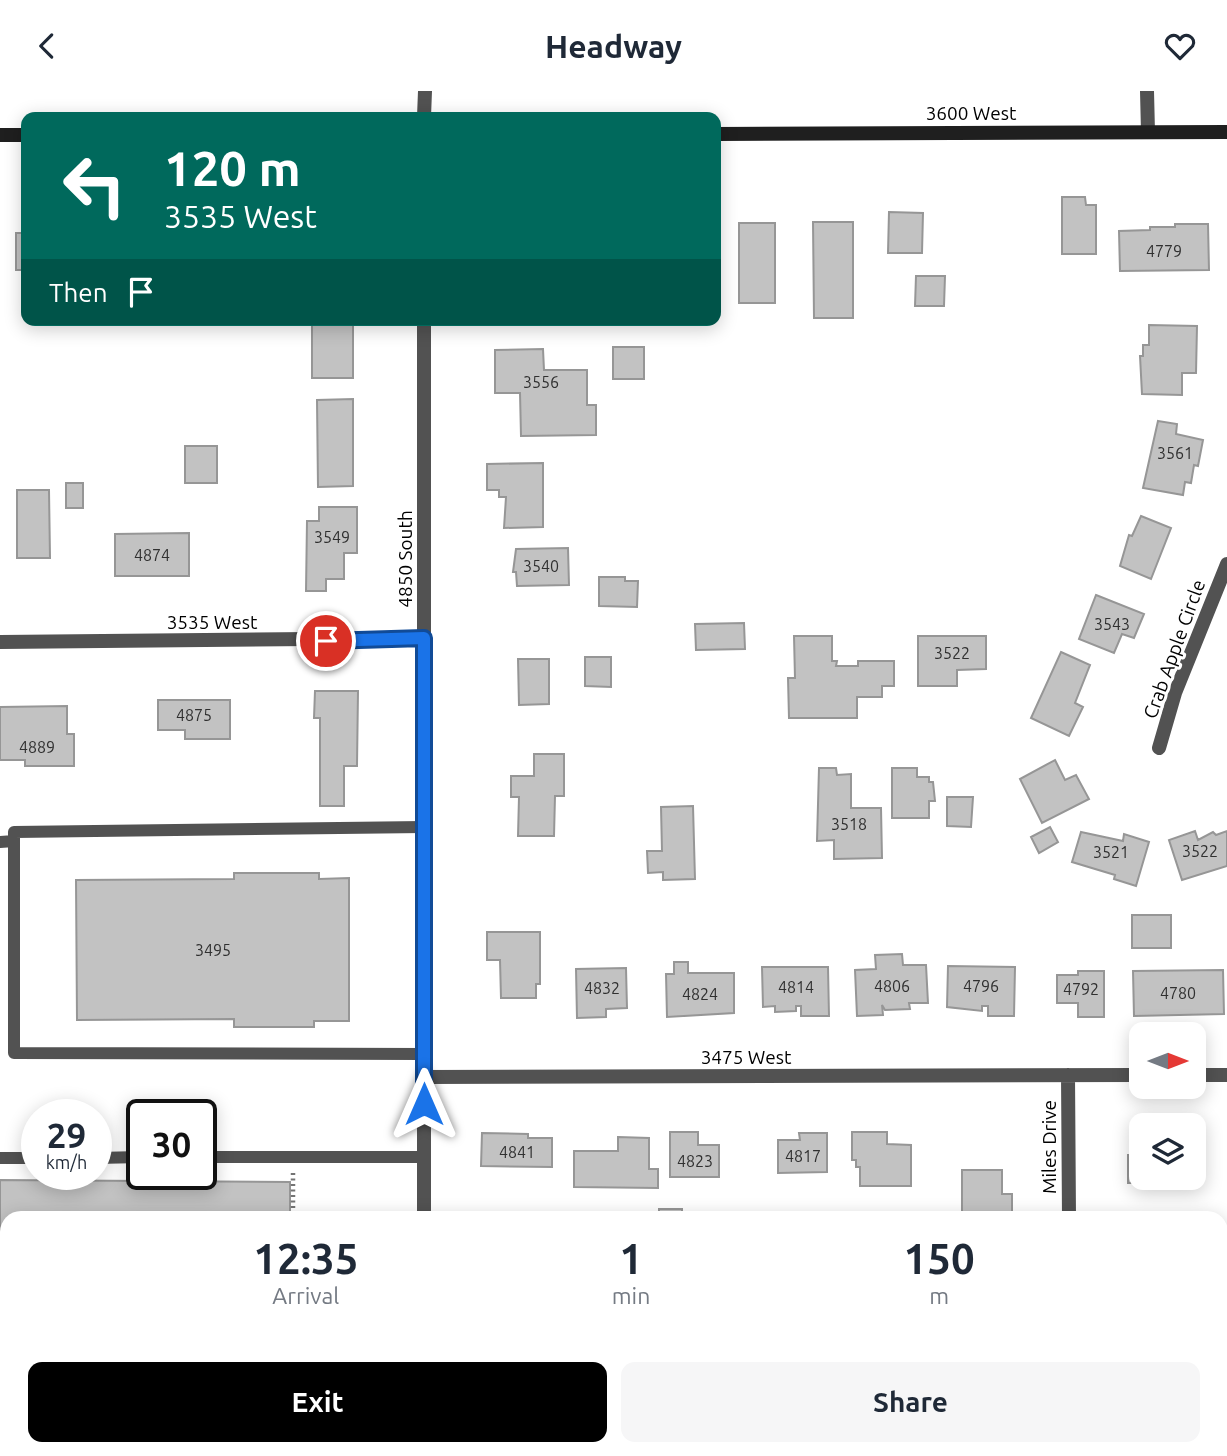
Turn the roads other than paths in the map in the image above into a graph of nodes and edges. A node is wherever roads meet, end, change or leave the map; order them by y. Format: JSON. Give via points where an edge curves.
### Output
{"nodes":[{"id":1,"x":425,"y":91,"type":"edge"},
{"id":2,"x":1147,"y":91,"type":"edge"},
{"id":3,"x":424,"y":112,"type":"edge"},
{"id":4,"x":1148,"y":132,"type":"junction"},
{"id":5,"x":1227,"y":132,"type":"edge"},
{"id":6,"x":721,"y":134,"type":"edge"},
{"id":7,"x":0,"y":135,"type":"edge"},
{"id":8,"x":21,"y":135,"type":"edge"},
{"id":9,"x":424,"y":326,"type":"edge"},
{"id":10,"x":1227,"y":564,"type":"edge"},
{"id":11,"x":424,"y":638,"type":"junction"},
{"id":12,"x":0,"y":642,"type":"edge"},
{"id":13,"x":1159,"y":748,"type":"dead end"},
{"id":14,"x":424,"y":827,"type":"junction"},
{"id":15,"x":14,"y":841,"type":"junction"},
{"id":16,"x":0,"y":842,"type":"edge"},
{"id":17,"x":0,"y":1053,"type":"edge"},
{"id":18,"x":14,"y":1053,"type":"junction"},
{"id":19,"x":424,"y":1054,"type":"junction"},
{"id":20,"x":1068,"y":1075,"type":"junction"},
{"id":21,"x":1129,"y":1075,"type":"edge"},
{"id":22,"x":1206,"y":1075,"type":"edge"},
{"id":23,"x":1227,"y":1075,"type":"edge"},
{"id":24,"x":424,"y":1077,"type":"junction"},
{"id":25,"x":217,"y":1157,"type":"edge"},
{"id":26,"x":424,"y":1157,"type":"junction"},
{"id":27,"x":0,"y":1158,"type":"edge"},
{"id":28,"x":21,"y":1158,"type":"edge"},
{"id":29,"x":424,"y":1211,"type":"edge"},
{"id":30,"x":1069,"y":1211,"type":"edge"}],
"edges":[{"from":1,"to":3,"type":"street"},
{"from":2,"to":4,"type":"street"},
{"from":4,"to":5,"type":"street","name":"3600 West"},
{"from":4,"to":6,"type":"street","name":"3600 West"},
{"from":7,"to":8,"type":"street"},
{"from":9,"to":11,"type":"street","name":"4850 South"},
{"from":10,"to":13,"type":"street","name":"Crab Apple Circle","via":[[1175,692]]},
{"from":11,"to":12,"type":"street","name":"3535 West"},
{"from":11,"to":14,"type":"street","name":"4850 South"},
{"from":14,"to":15,"type":"lane","via":[[14,832]]},
{"from":14,"to":19,"type":"street","name":"4850 South"},
{"from":15,"to":16,"type":"lane"},
{"from":15,"to":18,"type":"lane"},
{"from":17,"to":18,"type":"lane"},
{"from":18,"to":19,"type":"lane"},
{"from":19,"to":24,"type":"street","name":"4850 South"},
{"from":20,"to":21,"type":"street","name":"3475 West"},
{"from":20,"to":24,"type":"street","name":"3475 West"},
{"from":20,"to":30,"type":"street","name":"Miles Drive"},
{"from":22,"to":23,"type":"street"},
{"from":24,"to":26,"type":"street","name":"4850 South"},
{"from":25,"to":26,"type":"lane"},
{"from":26,"to":29,"type":"street","name":"4850 South"},
{"from":27,"to":28,"type":"lane"}]}
